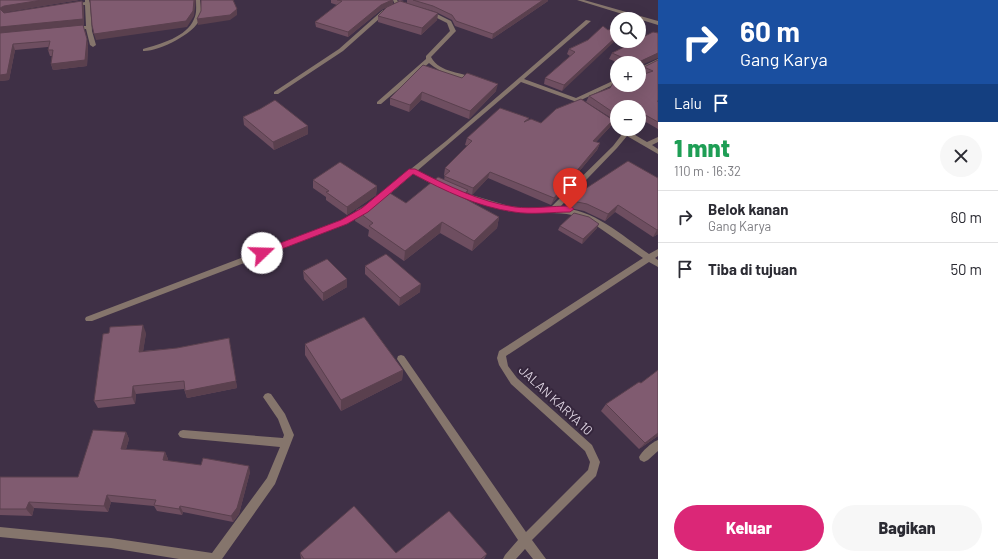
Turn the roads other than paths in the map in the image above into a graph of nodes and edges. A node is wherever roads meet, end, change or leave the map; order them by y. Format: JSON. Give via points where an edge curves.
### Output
{"nodes":[{"id":1,"x":198,"y":0,"type":"edge"},
{"id":2,"x":408,"y":0,"type":"edge"},
{"id":3,"x":579,"y":0,"type":"edge"},
{"id":4,"x":87,"y":2,"type":"edge"},
{"id":5,"x":396,"y":2,"type":"edge"},
{"id":6,"x":65,"y":6,"type":"edge"},
{"id":7,"x":410,"y":7,"type":"edge"},
{"id":8,"x":423,"y":11,"type":"edge"},
{"id":9,"x":588,"y":21,"type":"dead end"},
{"id":10,"x":658,"y":23,"type":"edge"},
{"id":11,"x":88,"y":27,"type":"junction"},
{"id":12,"x":65,"y":29,"type":"edge"},
{"id":13,"x":93,"y":45,"type":"dead end"},
{"id":14,"x":145,"y":50,"type":"dead end"},
{"id":15,"x":429,"y":60,"type":"junction"},
{"id":16,"x":658,"y":61,"type":"edge"},
{"id":17,"x":646,"y":67,"type":"edge"},
{"id":18,"x":520,"y":80,"type":"junction"},
{"id":19,"x":478,"y":82,"type":"edge"},
{"id":20,"x":610,"y":84,"type":"edge"},
{"id":21,"x":499,"y":89,"type":"edge"},
{"id":22,"x":506,"y":92,"type":"junction"},
{"id":23,"x":276,"y":93,"type":"dead end"},
{"id":24,"x":576,"y":100,"type":"junction"},
{"id":25,"x":379,"y":103,"type":"dead end"},
{"id":26,"x":593,"y":111,"type":"edge"},
{"id":27,"x":599,"y":115,"type":"edge"},
{"id":28,"x":610,"y":122,"type":"edge"},
{"id":29,"x":620,"y":136,"type":"edge"},
{"id":30,"x":632,"y":136,"type":"edge"},
{"id":31,"x":658,"y":139,"type":"edge"},
{"id":32,"x":647,"y":145,"type":"junction"},
{"id":33,"x":658,"y":152,"type":"edge"},
{"id":34,"x":412,"y":171,"type":"junction"},
{"id":35,"x":553,"y":209,"type":"junction"},
{"id":36,"x":658,"y":252,"type":"edge"},
{"id":37,"x":650,"y":258,"type":"junction"},
{"id":38,"x":658,"y":264,"type":"edge"},
{"id":39,"x":89,"y":319,"type":"dead end"},
{"id":40,"x":401,"y":359,"type":"dead end"},
{"id":41,"x":268,"y":397,"type":"dead end"},
{"id":42,"x":183,"y":434,"type":"dead end"},
{"id":43,"x":286,"y":443,"type":"junction"},
{"id":44,"x":658,"y":445,"type":"edge"},
{"id":45,"x":644,"y":457,"type":"dead end"},
{"id":46,"x":0,"y":532,"type":"edge"},
{"id":47,"x":525,"y":540,"type":"junction"},
{"id":48,"x":214,"y":559,"type":"edge"},
{"id":49,"x":509,"y":559,"type":"edge"},
{"id":50,"x":540,"y":559,"type":"edge"}],
"edges":[{"from":1,"to":14,"type":"street","via":[[199,20],[189,30],[169,42]]},
{"from":2,"to":5,"type":"street"},
{"from":3,"to":10,"type":"street"},
{"from":4,"to":6,"type":"street"},
{"from":4,"to":11,"type":"street"},
{"from":5,"to":7,"type":"street"},
{"from":5,"to":23,"type":"street","via":[[341,50]]},
{"from":8,"to":15,"type":"street","via":[[449,22],[453,31],[428,57]]},
{"from":9,"to":18,"type":"street"},
{"from":11,"to":12,"type":"street"},
{"from":11,"to":13,"type":"street"},
{"from":15,"to":19,"type":"street","via":[[437,67]]},
{"from":15,"to":25,"type":"street"},
{"from":16,"to":17,"type":"street"},
{"from":18,"to":22,"type":"street"},
{"from":18,"to":24,"type":"street"},
{"from":20,"to":24,"type":"street"},
{"from":21,"to":22,"type":"street"},
{"from":22,"to":34,"type":"street"},
{"from":24,"to":26,"type":"street"},
{"from":27,"to":28,"type":"street"},
{"from":29,"to":35,"type":"street","via":[[615,146]]},
{"from":30,"to":32,"type":"street"},
{"from":31,"to":32,"type":"street"},
{"from":32,"to":33,"type":"street"},
{"from":34,"to":35,"type":"street","via":[[451,190],[497,206],[516,210]]},
{"from":34,"to":39,"type":"street","via":[[373,204],[344,222]]},
{"from":35,"to":37,"type":"street","via":[[570,209],[591,218]]},
{"from":36,"to":37,"type":"street"},
{"from":37,"to":38,"type":"street"},
{"from":37,"to":47,"type":"street","name":"JALAN KARYA 10","via":[[502,354],[504,368],[514,381],[589,448],[595,462],[592,473]]},
{"from":40,"to":47,"type":"street"},
{"from":41,"to":43,"type":"street","via":[[282,417],[289,435]]},
{"from":42,"to":43,"type":"street"},
{"from":43,"to":48,"type":"street","via":[[271,481]]},
{"from":44,"to":45,"type":"street"},
{"from":46,"to":48,"type":"street","via":[[111,543]]},
{"from":47,"to":49,"type":"street"},
{"from":47,"to":50,"type":"street"}]}
